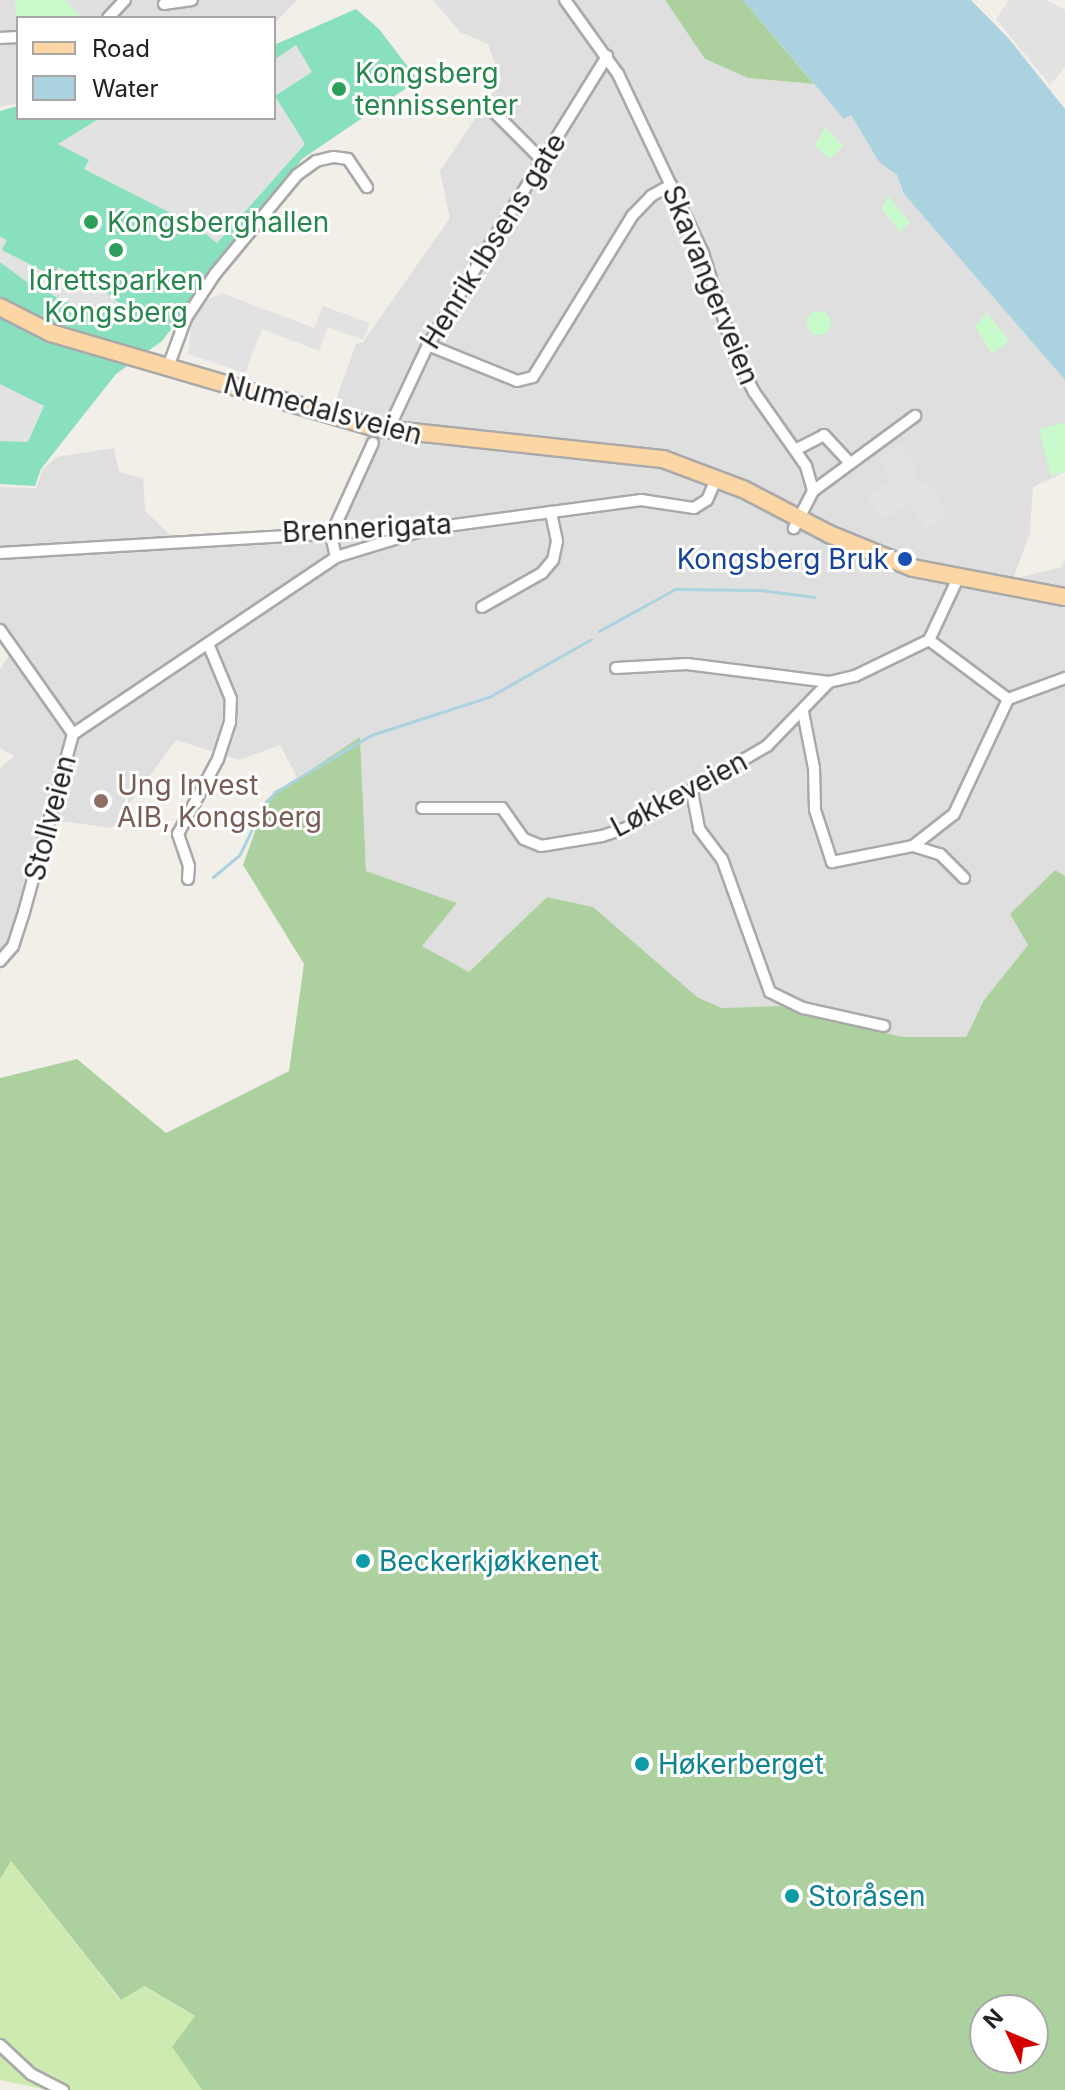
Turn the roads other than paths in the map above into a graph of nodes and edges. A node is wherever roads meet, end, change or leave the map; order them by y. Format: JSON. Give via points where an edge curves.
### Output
{"nodes":[{"id":1,"x":125,"y":0,"type":"edge"},
{"id":2,"x":192,"y":0,"type":"edge"},
{"id":3,"x":565,"y":0,"type":"edge"},
{"id":4,"x":164,"y":4,"type":"dead end"},
{"id":5,"x":110,"y":16,"type":"edge"},
{"id":6,"x":607,"y":56,"type":"junction"},
{"id":7,"x":495,"y":113,"type":"dead end"},
{"id":8,"x":542,"y":160,"type":"junction"},
{"id":9,"x":671,"y":185,"type":"junction"},
{"id":10,"x":367,"y":187,"type":"dead end"},
{"id":11,"x":0,"y":295,"type":"edge"},
{"id":12,"x":0,"y":307,"type":"edge"},
{"id":13,"x":77,"y":338,"type":"junction"},
{"id":14,"x":428,"y":345,"type":"junction"},
{"id":15,"x":168,"y":367,"type":"junction"},
{"id":16,"x":915,"y":416,"type":"dead end"},
{"id":17,"x":388,"y":430,"type":"junction"},
{"id":18,"x":373,"y":443,"type":"dead end"},
{"id":19,"x":797,"y":449,"type":"junction"},
{"id":20,"x":850,"y":463,"type":"junction"},
{"id":21,"x":715,"y":483,"type":"junction"},
{"id":22,"x":813,"y":491,"type":"junction"},
{"id":23,"x":551,"y":512,"type":"junction"},
{"id":24,"x":796,"y":523,"type":"junction"},
{"id":25,"x":439,"y":527,"type":"junction"},
{"id":26,"x":331,"y":535,"type":"junction"},
{"id":27,"x":0,"y":553,"type":"edge"},
{"id":28,"x":336,"y":557,"type":"junction"},
{"id":29,"x":958,"y":578,"type":"junction"},
{"id":30,"x":1065,"y":597,"type":"edge"},
{"id":31,"x":482,"y":607,"type":"dead end"},
{"id":32,"x":0,"y":630,"type":"edge"},
{"id":33,"x":929,"y":640,"type":"junction"},
{"id":34,"x":209,"y":646,"type":"junction"},
{"id":35,"x":616,"y":668,"type":"dead end"},
{"id":36,"x":1065,"y":678,"type":"edge"},
{"id":37,"x":829,"y":682,"type":"junction"},
{"id":38,"x":1008,"y":699,"type":"junction"},
{"id":39,"x":803,"y":712,"type":"junction"},
{"id":40,"x":73,"y":734,"type":"junction"},
{"id":41,"x":692,"y":792,"type":"junction"},
{"id":42,"x":422,"y":808,"type":"dead end"},
{"id":43,"x":908,"y":847,"type":"junction"},
{"id":44,"x":964,"y":878,"type":"dead end"},
{"id":45,"x":188,"y":879,"type":"dead end"},
{"id":46,"x":0,"y":961,"type":"edge"},
{"id":47,"x":884,"y":1026,"type":"dead end"},
{"id":48,"x":0,"y":2045,"type":"edge"},
{"id":49,"x":63,"y":2090,"type":"edge"}],
"edges":[{"from":1,"to":5,"type":"street"},
{"from":2,"to":4,"type":"street"},
{"from":3,"to":6,"type":"street","name":"Skavangerveien"},
{"from":6,"to":8,"type":"street","name":"Henrik Ibsens gate"},
{"from":6,"to":9,"type":"street","name":"Skavangerveien"},
{"from":7,"to":8,"type":"street"},
{"from":8,"to":14,"type":"street","name":"Henrik Ibsens gate"},
{"from":9,"to":14,"type":"street","via":[[632,216],[533,377],[517,381]]},
{"from":9,"to":19,"type":"street","name":"Skavangerveien","via":[[703,253],[735,355],[754,392]]},
{"from":10,"to":15,"type":"street","via":[[348,159],[316,161],[297,175],[215,274],[186,318]]},
{"from":11,"to":13,"type":"main road","name":"Numedalsveien"},
{"from":12,"to":13,"type":"main road","name":"Numedalsveien","via":[[51,333]]},
{"from":13,"to":15,"type":"main road","name":"Numedalsveien"},
{"from":14,"to":17,"type":"street","name":"Henrik Ibsens gate"},
{"from":15,"to":17,"type":"main road","name":"Numedalsveien"},
{"from":16,"to":20,"type":"street"},
{"from":17,"to":21,"type":"main road","name":"Numedalsveien","via":[[663,459]]},
{"from":18,"to":26,"type":"street"},
{"from":19,"to":20,"type":"street","via":[[824,435]]},
{"from":19,"to":22,"type":"street","name":"Skavangerveien"},
{"from":20,"to":22,"type":"street"},
{"from":21,"to":23,"type":"street","name":"Brennerigata","via":[[707,500],[694,508],[641,500]]},
{"from":21,"to":24,"type":"main road","name":"Numedalsveien"},
{"from":22,"to":24,"type":"street"},
{"from":23,"to":25,"type":"street","name":"Brennerigata"},
{"from":23,"to":31,"type":"street","via":[[557,541],[553,560],[542,573]]},
{"from":24,"to":29,"type":"main road","name":"Numedalsveien","via":[[854,555]]},
{"from":25,"to":26,"type":"street","name":"Brennerigata"},
{"from":25,"to":28,"type":"street","name":"Stollveien"},
{"from":26,"to":27,"type":"street","name":"Brennerigata","via":[[281,532]]},
{"from":26,"to":28,"type":"street"},
{"from":28,"to":34,"type":"street","name":"Stollveien"},
{"from":29,"to":30,"type":"main road","name":"Numedalsveien"},
{"from":29,"to":33,"type":"street"},
{"from":32,"to":40,"type":"street"},
{"from":33,"to":37,"type":"street","via":[[894,661]]},
{"from":33,"to":38,"type":"street"},
{"from":34,"to":40,"type":"street","name":"Stollveien"},
{"from":34,"to":45,"type":"street","via":[[231,699],[230,722],[218,759],[178,834]]},
{"from":35,"to":37,"type":"street","via":[[687,664]]},
{"from":36,"to":38,"type":"street"},
{"from":37,"to":39,"type":"street","name":"Løkkeveien"},
{"from":38,"to":43,"type":"street","via":[[954,814]]},
{"from":39,"to":41,"type":"street","name":"Løkkeveien","via":[[767,746]]},
{"from":39,"to":43,"type":"street","via":[[817,819],[832,862]]},
{"from":40,"to":46,"type":"street","name":"Stollveien","via":[[24,912],[13,946]]},
{"from":41,"to":42,"type":"street","name":"Løkkeveien","via":[[626,828],[573,844],[541,846],[524,839],[502,808]]},
{"from":41,"to":47,"type":"street","via":[[699,829],[722,859],[770,992],[803,1008]]},
{"from":43,"to":44,"type":"street","via":[[940,854]]},
{"from":48,"to":49,"type":"street","via":[[19,2066]]}]}
